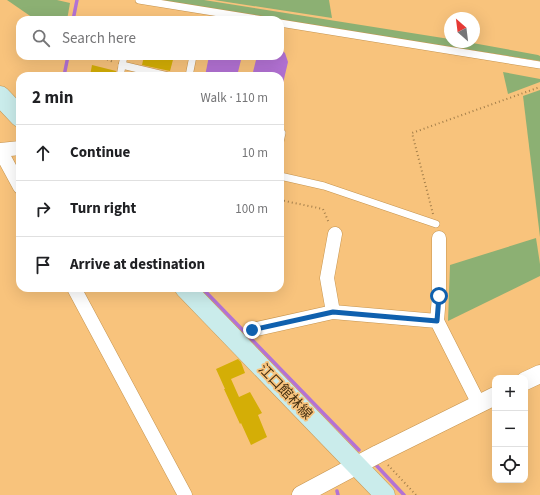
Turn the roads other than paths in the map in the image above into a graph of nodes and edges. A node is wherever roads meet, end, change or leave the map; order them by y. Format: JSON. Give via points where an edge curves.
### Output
{"nodes":[{"id":1,"x":139,"y":0,"type":"edge"},
{"id":2,"x":238,"y":16,"type":"edge"},
{"id":3,"x":284,"y":24,"type":"edge"},
{"id":4,"x":123,"y":60,"type":"edge"},
{"id":5,"x":192,"y":60,"type":"edge"},
{"id":6,"x":122,"y":65,"type":"junction"},
{"id":7,"x":540,"y":65,"type":"edge"},
{"id":8,"x":121,"y":72,"type":"edge"},
{"id":9,"x":151,"y":72,"type":"edge"},
{"id":10,"x":190,"y":72,"type":"edge"},
{"id":11,"x":0,"y":96,"type":"edge"},
{"id":12,"x":16,"y":113,"type":"edge"},
{"id":13,"x":16,"y":148,"type":"edge"},
{"id":14,"x":284,"y":177,"type":"edge"},
{"id":15,"x":16,"y":180,"type":"edge"},
{"id":16,"x":436,"y":224,"type":"road end"},
{"id":17,"x":335,"y":234,"type":"road end"},
{"id":18,"x":439,"y":238,"type":"dead end"},
{"id":19,"x":76,"y":292,"type":"edge"},
{"id":20,"x":189,"y":292,"type":"edge"},
{"id":21,"x":333,"y":312,"type":"junction"},
{"id":22,"x":437,"y":321,"type":"junction"},
{"id":23,"x":252,"y":330,"type":"dead end"},
{"id":24,"x":540,"y":374,"type":"edge"},
{"id":25,"x":528,"y":380,"type":"edge"},
{"id":26,"x":487,"y":400,"type":"edge"},
{"id":27,"x":356,"y":466,"type":"junction"},
{"id":28,"x":185,"y":495,"type":"edge"},
{"id":29,"x":301,"y":495,"type":"edge"},
{"id":30,"x":385,"y":495,"type":"edge"}],
"edges":[{"from":1,"to":2,"type":"lane"},
{"from":3,"to":7,"type":"lane"},
{"from":4,"to":6,"type":"lane"},
{"from":5,"to":10,"type":"lane"},
{"from":6,"to":8,"type":"lane"},
{"from":6,"to":9,"type":"lane"},
{"from":11,"to":12,"type":"main road"},
{"from":13,"to":15,"type":"street","via":[[0,150]]},
{"from":14,"to":16,"type":"lane","via":[[324,186]]},
{"from":17,"to":21,"type":"street","via":[[327,278]]},
{"from":18,"to":22,"type":"street"},
{"from":19,"to":28,"type":"street"},
{"from":20,"to":27,"type":"main road","name":"江口館林線"},
{"from":21,"to":22,"type":"street"},
{"from":21,"to":23,"type":"street"},
{"from":22,"to":26,"type":"street"},
{"from":24,"to":25,"type":"street"},
{"from":26,"to":27,"type":"street"},
{"from":27,"to":29,"type":"street"},
{"from":27,"to":30,"type":"main road","name":"江口館林線"}]}
